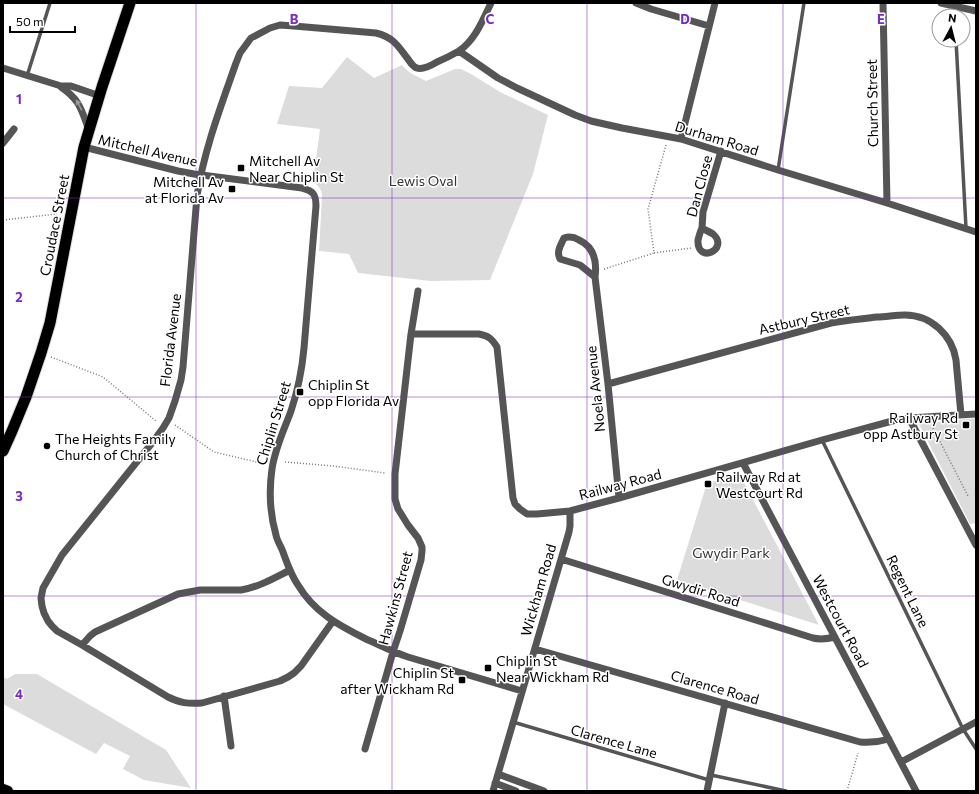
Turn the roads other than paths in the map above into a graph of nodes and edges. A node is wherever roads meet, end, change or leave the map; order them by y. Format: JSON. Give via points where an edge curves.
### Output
{"nodes":[{"id":1,"x":50,"y":3,"type":"edge"},
{"id":2,"x":130,"y":3,"type":"edge"},
{"id":3,"x":491,"y":3,"type":"edge"},
{"id":4,"x":636,"y":3,"type":"edge"},
{"id":5,"x":715,"y":3,"type":"edge"},
{"id":6,"x":804,"y":3,"type":"edge"},
{"id":7,"x":883,"y":3,"type":"edge"},
{"id":8,"x":941,"y":3,"type":"edge"},
{"id":9,"x":955,"y":5,"type":"edge"},
{"id":10,"x":976,"y":11,"type":"edge"},
{"id":11,"x":709,"y":26,"type":"junction"},
{"id":12,"x":956,"y":48,"type":"edge"},
{"id":13,"x":459,"y":51,"type":"junction"},
{"id":14,"x":3,"y":68,"type":"edge"},
{"id":15,"x":27,"y":76,"type":"junction"},
{"id":16,"x":61,"y":86,"type":"junction"},
{"id":17,"x":100,"y":96,"type":"junction"},
{"id":18,"x":14,"y":129,"type":"dead end"},
{"id":19,"x":89,"y":130,"type":"junction"},
{"id":20,"x":681,"y":139,"type":"junction"},
{"id":21,"x":3,"y":143,"type":"edge"},
{"id":22,"x":84,"y":147,"type":"junction"},
{"id":23,"x":722,"y":151,"type":"junction"},
{"id":24,"x":778,"y":170,"type":"junction"},
{"id":25,"x":200,"y":176,"type":"junction"},
{"id":26,"x":302,"y":188,"type":"joint"},
{"id":27,"x":887,"y":203,"type":"junction"},
{"id":28,"x":702,"y":228,"type":"dead end"},
{"id":29,"x":966,"y":228,"type":"junction"},
{"id":30,"x":976,"y":232,"type":"edge"},
{"id":31,"x":595,"y":278,"type":"junction"},
{"id":32,"x":418,"y":291,"type":"dead end"},
{"id":33,"x":411,"y":334,"type":"junction"},
{"id":34,"x":608,"y":384,"type":"junction"},
{"id":35,"x":976,"y":414,"type":"edge"},
{"id":36,"x":960,"y":415,"type":"junction"},
{"id":37,"x":909,"y":418,"type":"junction"},
{"id":38,"x":822,"y":440,"type":"junction"},
{"id":39,"x":3,"y":451,"type":"edge"},
{"id":40,"x":743,"y":463,"type":"junction"},
{"id":41,"x":619,"y":498,"type":"junction"},
{"id":42,"x":570,"y":510,"type":"junction"},
{"id":43,"x":976,"y":545,"type":"edge"},
{"id":44,"x":561,"y":559,"type":"junction"},
{"id":45,"x":290,"y":570,"type":"junction"},
{"id":46,"x":333,"y":621,"type":"junction"},
{"id":47,"x":835,"y":637,"type":"junction"},
{"id":48,"x":82,"y":645,"type":"junction"},
{"id":49,"x":534,"y":649,"type":"junction"},
{"id":50,"x":393,"y":652,"type":"junction"},
{"id":51,"x":522,"y":691,"type":"junction"},
{"id":52,"x":224,"y":696,"type":"junction"},
{"id":53,"x":725,"y":703,"type":"junction"},
{"id":54,"x":513,"y":722,"type":"junction"},
{"id":55,"x":976,"y":722,"type":"edge"},
{"id":56,"x":963,"y":729,"type":"junction"},
{"id":57,"x":889,"y":739,"type":"junction"},
{"id":58,"x":230,"y":746,"type":"dead end"},
{"id":59,"x":365,"y":749,"type":"dead end"},
{"id":60,"x":976,"y":749,"type":"edge"},
{"id":61,"x":901,"y":762,"type":"junction"},
{"id":62,"x":498,"y":774,"type":"junction"},
{"id":63,"x":710,"y":778,"type":"junction"},
{"id":64,"x":495,"y":783,"type":"junction"},
{"id":65,"x":3,"y":788,"type":"edge"},
{"id":66,"x":8,"y":791,"type":"edge"},
{"id":67,"x":493,"y":791,"type":"edge"},
{"id":68,"x":516,"y":791,"type":"edge"},
{"id":69,"x":544,"y":791,"type":"edge"},
{"id":70,"x":707,"y":791,"type":"edge"},
{"id":71,"x":786,"y":791,"type":"edge"},
{"id":72,"x":916,"y":791,"type":"edge"}],
"edges":[{"from":1,"to":15,"type":"lane"},
{"from":2,"to":17,"type":"highway","name":"Croudace Street"},
{"from":3,"to":13,"type":"street","via":[[482,23],[468,44]]},
{"from":4,"to":11,"type":"street"},
{"from":5,"to":11,"type":"street"},
{"from":6,"to":24,"type":"lane"},
{"from":7,"to":27,"type":"street","name":"Church Street"},
{"from":8,"to":9,"type":"street"},
{"from":9,"to":10,"type":"street"},
{"from":11,"to":20,"type":"street"},
{"from":12,"to":29,"type":"lane"},
{"from":13,"to":20,"type":"street","name":"Durham Road","via":[[505,82],[575,116],[606,125]]},
{"from":13,"to":25,"type":"street","name":"Florida Avenue","via":[[424,68],[417,68],[395,42],[376,32],[280,25],[270,28],[251,38],[240,53]]},
{"from":14,"to":15,"type":"street"},
{"from":15,"to":16,"type":"street"},
{"from":16,"to":17,"type":"street","via":[[71,86]]},
{"from":19,"to":16,"type":"street","one_way":true,"via":[[81,108],[73,96]]},
{"from":17,"to":19,"type":"highway","name":"Croudace Street"},
{"from":18,"to":21,"type":"street"},
{"from":19,"to":22,"type":"highway","name":"Croudace Street"},
{"from":20,"to":23,"type":"street","name":"Durham Road"},
{"from":22,"to":25,"type":"street","name":"Mitchell Avenue"},
{"from":22,"to":39,"type":"highway","name":"Croudace Street","via":[[50,323],[41,354]]},
{"from":23,"to":24,"type":"street","name":"Durham Road"},
{"from":23,"to":28,"type":"street","name":"Dan Close","via":[[703,212]]},
{"from":24,"to":27,"type":"street","name":"Durham Road"},
{"from":25,"to":26,"type":"street","name":"Mitchell Avenue"},
{"from":25,"to":48,"type":"street","name":"Florida Avenue","via":[[183,367],[169,418],[152,443],[66,549],[43,588],[42,606],[48,621],[57,630]]},
{"from":26,"to":45,"type":"street","name":"Chiplin Street","via":[[311,191],[316,197],[304,348],[299,382],[275,454],[270,496],[276,536]]},
{"from":27,"to":29,"type":"street","name":"Durham Road"},
{"from":29,"to":30,"type":"street","name":"Durham Road"},
{"from":31,"to":31,"type":"street","name":"Noela Avenue","via":[[595,259],[589,247],[573,236],[564,238],[558,252],[560,259],[580,265]]},
{"from":31,"to":34,"type":"street","name":"Noela Avenue"},
{"from":32,"to":33,"type":"street","name":"Hawkins Street"},
{"from":33,"to":42,"type":"street","name":"Railway Road","via":[[479,334],[493,340],[497,347],[515,504],[527,514]]},
{"from":33,"to":50,"type":"street","name":"Hawkins Street","via":[[394,487],[398,509],[420,542],[422,551]]},
{"from":34,"to":36,"type":"street","name":"Astbury Street","via":[[830,323],[909,315],[934,324],[944,332],[951,343],[956,360]]},
{"from":34,"to":41,"type":"street","name":"Noela Avenue"},
{"from":35,"to":36,"type":"street","name":"Railway Road"},
{"from":36,"to":37,"type":"street","name":"Railway Road"},
{"from":37,"to":38,"type":"street","name":"Railway Road"},
{"from":37,"to":43,"type":"street"},
{"from":38,"to":40,"type":"street","name":"Railway Road"},
{"from":38,"to":56,"type":"lane","name":"Regent Lane"},
{"from":40,"to":41,"type":"street","name":"Railway Road"},
{"from":40,"to":47,"type":"street","name":"Westcourt Road"},
{"from":41,"to":42,"type":"street","name":"Railway Road"},
{"from":42,"to":44,"type":"street","name":"Wickham Road","via":[[570,526]]},
{"from":44,"to":47,"type":"street","name":"Gwydir Road","via":[[819,640]]},
{"from":44,"to":49,"type":"street","name":"Wickham Road"},
{"from":45,"to":46,"type":"street","name":"Chiplin Street","via":[[314,606]]},
{"from":45,"to":48,"type":"street","via":[[248,589],[200,590],[178,594],[95,632]]},
{"from":46,"to":50,"type":"street","name":"Chiplin Street"},
{"from":46,"to":52,"type":"street","name":"Florida Avenue","via":[[294,673],[280,681]]},
{"from":47,"to":57,"type":"street","name":"Westcourt Road"},
{"from":48,"to":52,"type":"street","name":"Florida Avenue","via":[[175,701],[202,703]]},
{"from":49,"to":51,"type":"street","name":"Wickham Road"},
{"from":49,"to":53,"type":"street","name":"Clarence Road"},
{"from":50,"to":51,"type":"street","name":"Chiplin Street"},
{"from":50,"to":59,"type":"street","name":"Hawkins Street"},
{"from":51,"to":54,"type":"street","name":"Wickham Road"},
{"from":52,"to":58,"type":"street"},
{"from":53,"to":57,"type":"street","name":"Clarence Road","via":[[860,742]]},
{"from":53,"to":63,"type":"street"},
{"from":54,"to":62,"type":"street","name":"Wickham Road"},
{"from":54,"to":63,"type":"lane","name":"Clarence Lane"},
{"from":55,"to":56,"type":"street"},
{"from":56,"to":60,"type":"lane","name":"Regent Lane"},
{"from":56,"to":61,"type":"street"},
{"from":57,"to":61,"type":"street","name":"Westcourt Road"},
{"from":61,"to":72,"type":"street","name":"Westcourt Road"},
{"from":62,"to":64,"type":"street","name":"Wickham Road"},
{"from":62,"to":69,"type":"street"},
{"from":63,"to":70,"type":"street"},
{"from":63,"to":71,"type":"lane","name":"Clarence Lane"},
{"from":64,"to":67,"type":"street","name":"Wickham Road"},
{"from":64,"to":68,"type":"street"},
{"from":65,"to":66,"type":"main road"}]}
